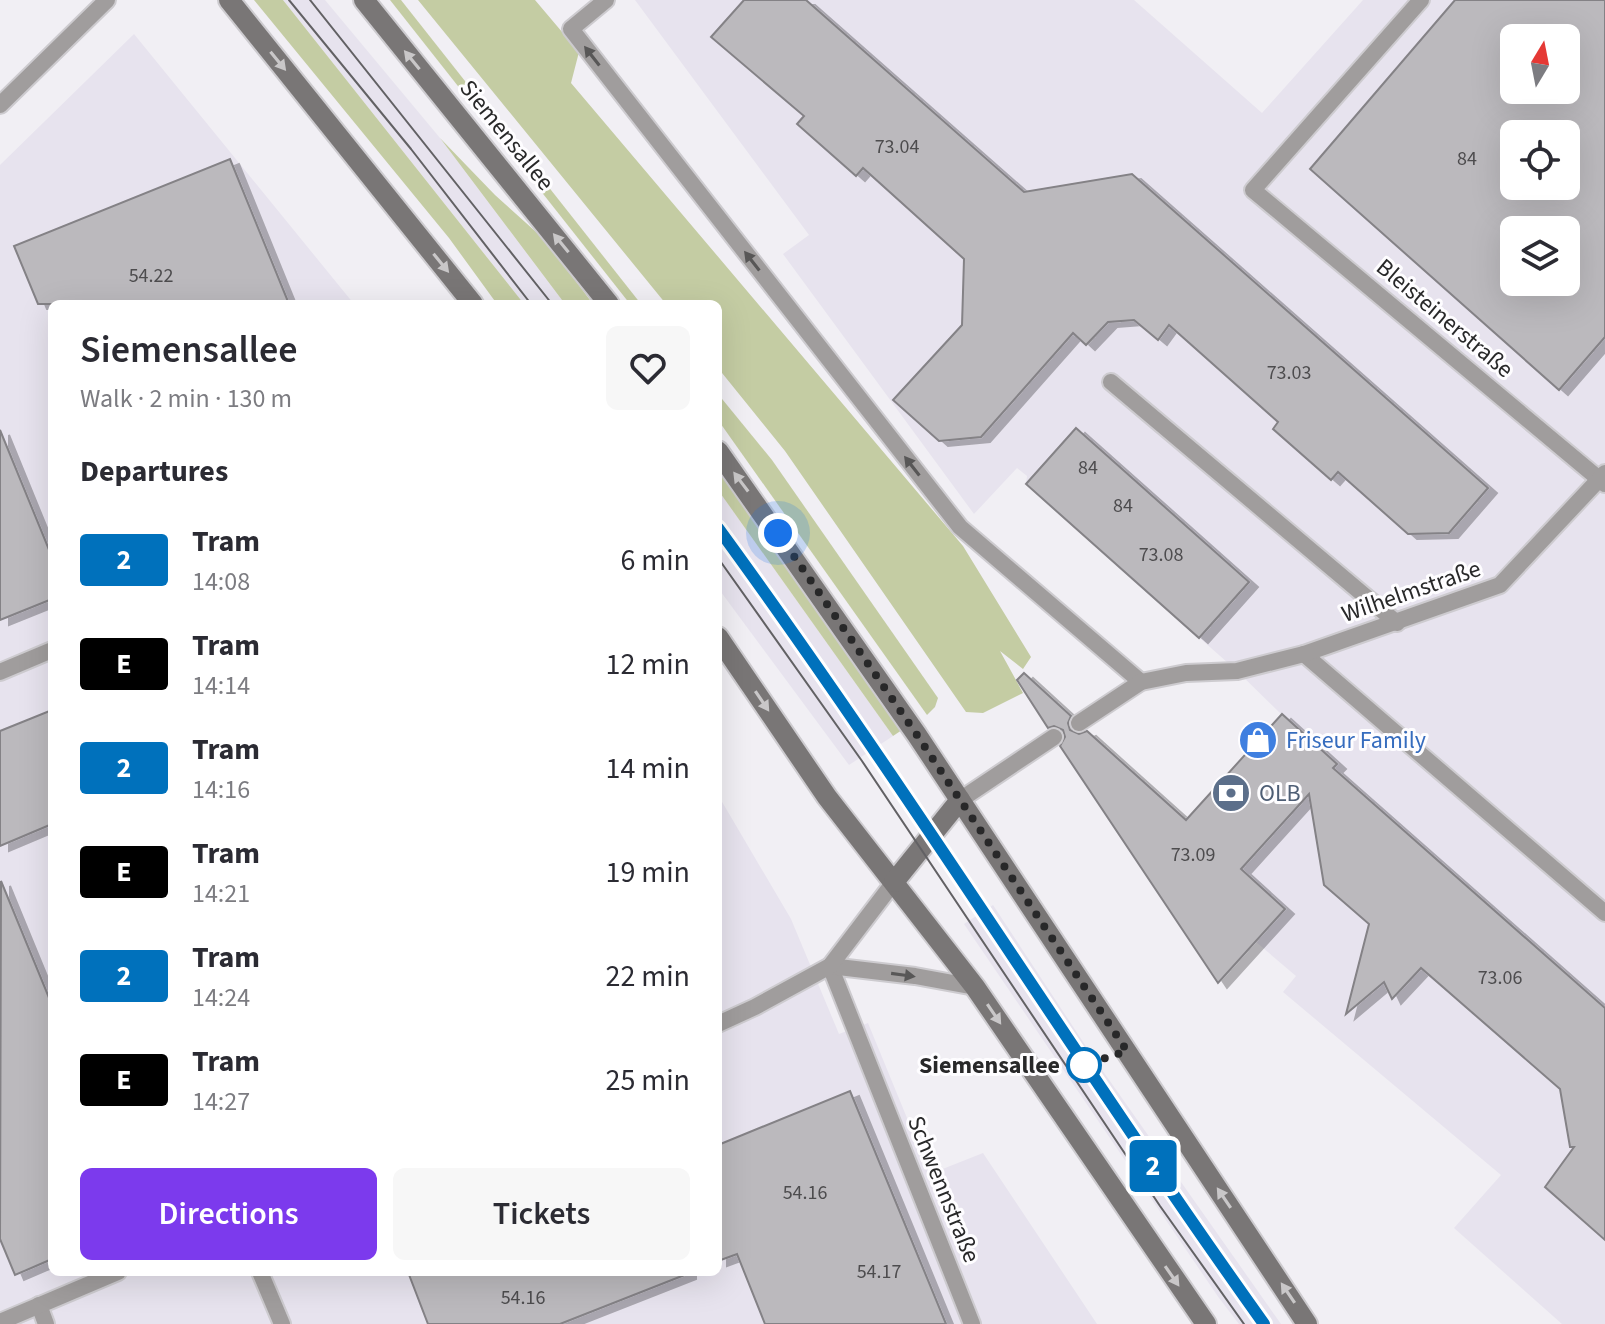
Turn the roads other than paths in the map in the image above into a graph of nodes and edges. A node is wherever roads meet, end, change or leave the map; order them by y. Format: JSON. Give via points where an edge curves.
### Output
{"nodes":[{"id":1,"x":107,"y":0,"type":"edge"},
{"id":2,"x":229,"y":0,"type":"edge"},
{"id":3,"x":364,"y":0,"type":"edge"},
{"id":4,"x":606,"y":0,"type":"edge"},
{"id":5,"x":1421,"y":0,"type":"edge"},
{"id":6,"x":0,"y":105,"type":"edge"},
{"id":7,"x":470,"y":300,"type":"edge"},
{"id":8,"x":606,"y":300,"type":"edge"},
{"id":9,"x":1111,"y":382,"type":"dead end"},
{"id":10,"x":722,"y":456,"type":"edge"},
{"id":11,"x":1603,"y":479,"type":"edge"},
{"id":12,"x":1397,"y":623,"type":"junction"},
{"id":13,"x":722,"y":643,"type":"edge"},
{"id":14,"x":48,"y":652,"type":"edge"},
{"id":15,"x":1304,"y":654,"type":"junction"},
{"id":16,"x":0,"y":672,"type":"edge"},
{"id":17,"x":1141,"y":682,"type":"junction"},
{"id":18,"x":1079,"y":723,"type":"dead end"},
{"id":19,"x":1054,"y":737,"type":"dead end"},
{"id":20,"x":960,"y":800,"type":"junction"},
{"id":21,"x":894,"y":882,"type":"junction"},
{"id":22,"x":1605,"y":913,"type":"edge"},
{"id":23,"x":830,"y":966,"type":"junction"},
{"id":24,"x":975,"y":987,"type":"junction"},
{"id":25,"x":722,"y":1022,"type":"edge"},
{"id":26,"x":108,"y":1276,"type":"edge"},
{"id":27,"x":262,"y":1276,"type":"edge"},
{"id":28,"x":39,"y":1305,"type":"junction"},
{"id":29,"x":0,"y":1322,"type":"edge"},
{"id":30,"x":46,"y":1324,"type":"edge"},
{"id":31,"x":282,"y":1324,"type":"edge"},
{"id":32,"x":972,"y":1324,"type":"edge"},
{"id":33,"x":1206,"y":1324,"type":"edge"},
{"id":34,"x":1307,"y":1324,"type":"edge"}],
"edges":[{"from":1,"to":6,"type":"lane"},
{"from":2,"to":7,"type":"main road","one_way":true},
{"from":8,"to":3,"type":"main road","name":"Siemensallee","one_way":true},
{"from":17,"to":4,"type":"lane","one_way":true,"via":[[960,527],[571,29]]},
{"from":5,"to":11,"type":"lane","name":"Bleisteinerstraße","via":[[1253,190]]},
{"from":9,"to":12,"type":"lane"},
{"from":20,"to":10,"type":"main road","one_way":true},
{"from":11,"to":12,"type":"lane","name":"Wilhelmstraße","via":[[1500,585]]},
{"from":12,"to":15,"type":"lane","name":"Wilhelmstraße"},
{"from":13,"to":21,"type":"main road","one_way":true,"via":[[827,797]]},
{"from":14,"to":16,"type":"lane"},
{"from":15,"to":17,"type":"lane","name":"Wilhelmstraße","via":[[1237,671]]},
{"from":15,"to":22,"type":"lane"},
{"from":17,"to":18,"type":"lane"},
{"from":19,"to":20,"type":"lane"},
{"from":20,"to":21,"type":"main road"},
{"from":34,"to":20,"type":"main road","one_way":true},
{"from":21,"to":23,"type":"lane"},
{"from":21,"to":24,"type":"main road"},
{"from":23,"to":24,"type":"lane","one_way":true},
{"from":23,"to":25,"type":"lane"},
{"from":23,"to":32,"type":"lane","name":"Schwennstraße"},
{"from":24,"to":33,"type":"main road","one_way":true},
{"from":26,"to":28,"type":"lane"},
{"from":27,"to":31,"type":"lane"},
{"from":28,"to":29,"type":"lane"},
{"from":28,"to":30,"type":"lane"}]}
